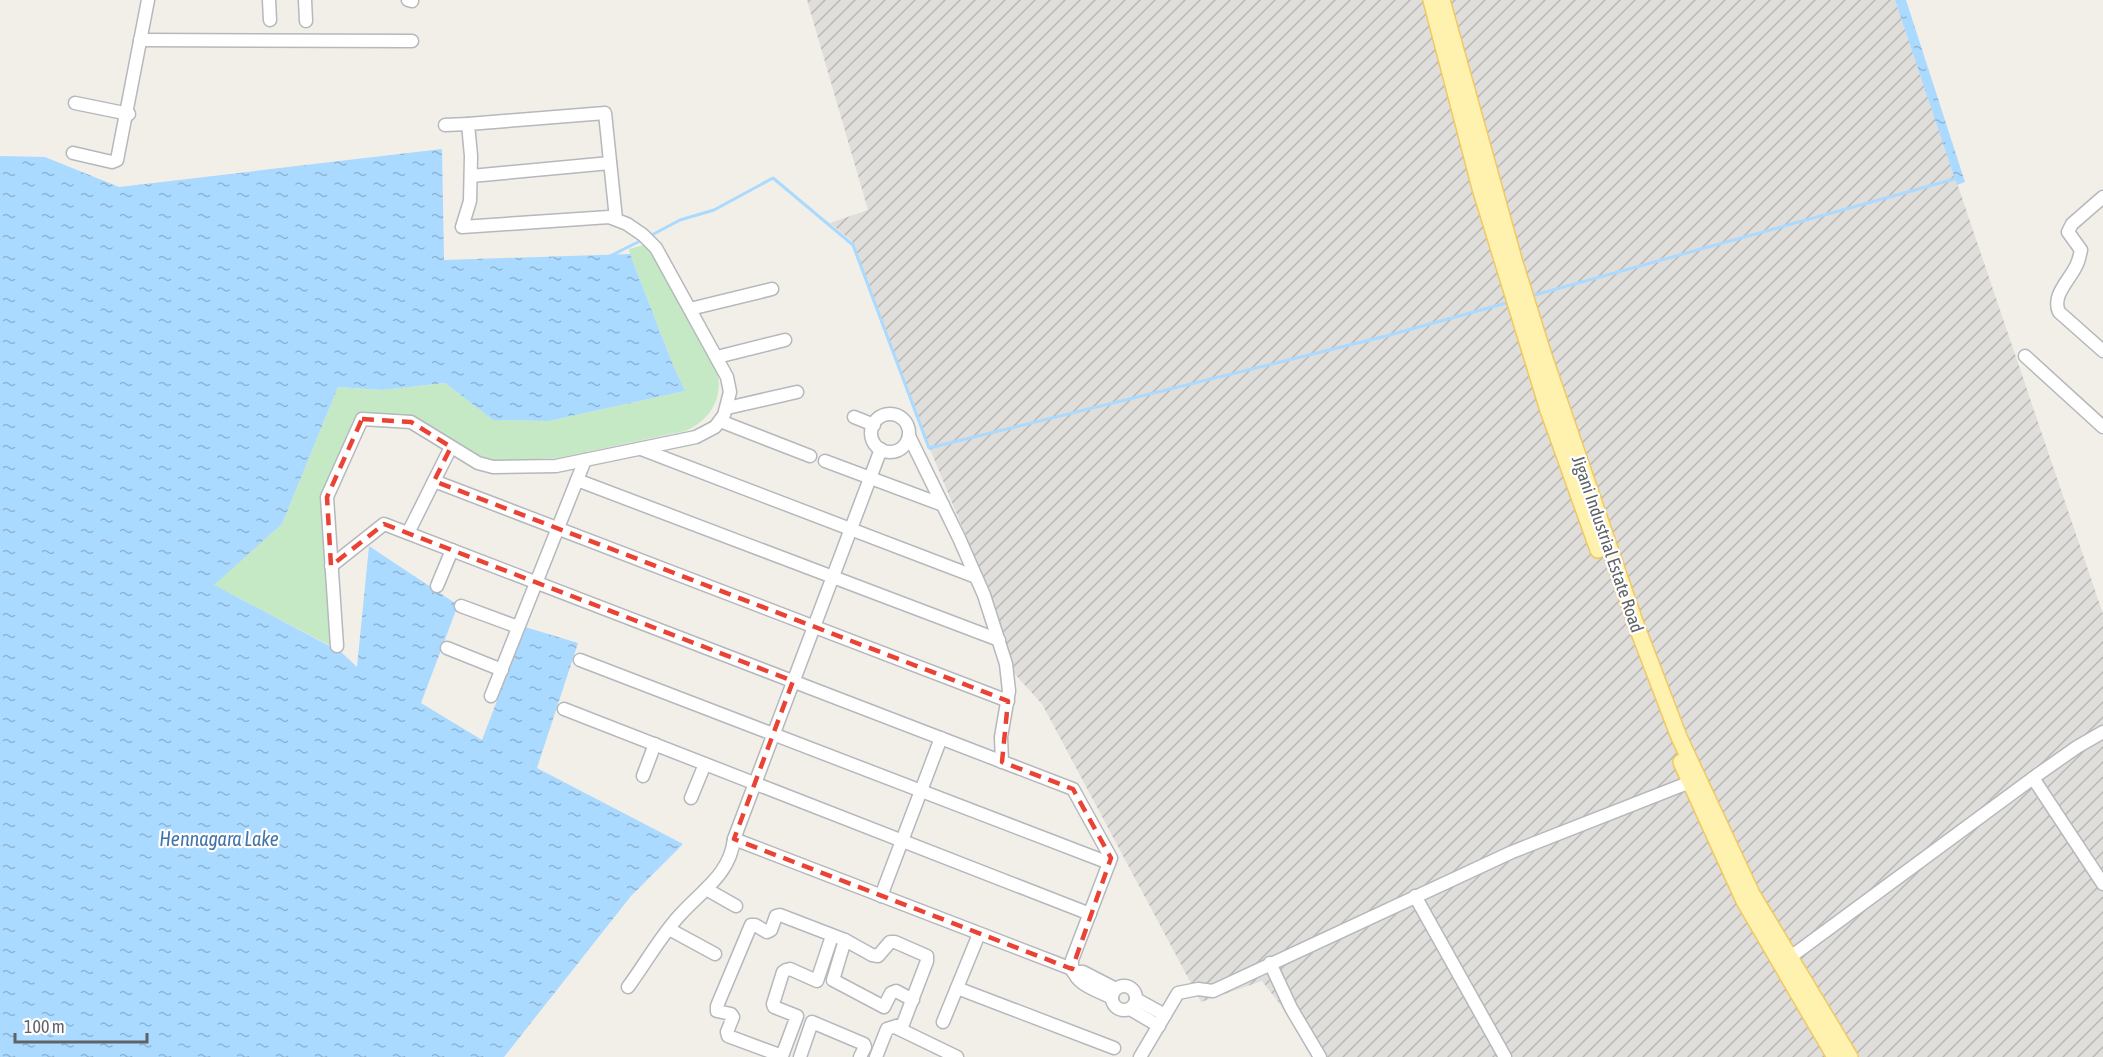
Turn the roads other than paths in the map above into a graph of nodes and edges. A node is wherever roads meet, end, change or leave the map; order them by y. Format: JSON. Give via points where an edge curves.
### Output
{"nodes":[{"id":1,"x":148,"y":0,"type":"edge"},
{"id":2,"x":269,"y":0,"type":"edge"},
{"id":3,"x":305,"y":0,"type":"edge"},
{"id":4,"x":1431,"y":0,"type":"edge"},
{"id":5,"x":1442,"y":0,"type":"edge"},
{"id":6,"x":270,"y":20,"type":"dead end"},
{"id":7,"x":306,"y":21,"type":"dead end"},
{"id":8,"x":140,"y":40,"type":"junction"},
{"id":9,"x":412,"y":41,"type":"dead end"},
{"id":10,"x":75,"y":103,"type":"dead end"},
{"id":11,"x":127,"y":114,"type":"junction"},
{"id":12,"x":468,"y":124,"type":"junction"},
{"id":13,"x":444,"y":125,"type":"dead end"},
{"id":14,"x":73,"y":153,"type":"dead end"},
{"id":15,"x":610,"y":162,"type":"junction"},
{"id":16,"x":471,"y":176,"type":"junction"},
{"id":17,"x":2103,"y":197,"type":"edge"},
{"id":18,"x":616,"y":219,"type":"junction"},
{"id":19,"x":772,"y":289,"type":"dead end"},
{"id":20,"x":1521,"y":299,"type":"junction"},
{"id":21,"x":690,"y":309,"type":"junction"},
{"id":22,"x":785,"y":340,"type":"dead end"},
{"id":23,"x":2103,"y":351,"type":"edge"},
{"id":24,"x":2025,"y":356,"type":"dead end"},
{"id":25,"x":717,"y":357,"type":"junction"},
{"id":26,"x":797,"y":392,"type":"dead end"},
{"id":27,"x":727,"y":408,"type":"junction"},
{"id":28,"x":854,"y":417,"type":"dead end"},
{"id":29,"x":720,"y":421,"type":"junction"},
{"id":30,"x":874,"y":425,"type":"junction"},
{"id":31,"x":2103,"y":427,"type":"edge"},
{"id":32,"x":909,"y":436,"type":"junction"},
{"id":33,"x":451,"y":447,"type":"junction"},
{"id":34,"x":640,"y":449,"type":"junction"},
{"id":35,"x":881,"y":449,"type":"junction"},
{"id":36,"x":810,"y":456,"type":"dead end"},
{"id":37,"x":585,"y":460,"type":"junction"},
{"id":38,"x":825,"y":461,"type":"dead end"},
{"id":39,"x":870,"y":478,"type":"junction"},
{"id":40,"x":577,"y":480,"type":"junction"},
{"id":41,"x":434,"y":481,"type":"junction"},
{"id":42,"x":943,"y":505,"type":"junction"},
{"id":43,"x":558,"y":528,"type":"junction"},
{"id":44,"x":851,"y":529,"type":"junction"},
{"id":45,"x":408,"y":533,"type":"junction"},
{"id":46,"x":452,"y":550,"type":"junction"},
{"id":47,"x":331,"y":566,"type":"dead end"},
{"id":48,"x":833,"y":577,"type":"junction"},
{"id":49,"x":976,"y":577,"type":"junction"},
{"id":50,"x":536,"y":582,"type":"junction"},
{"id":51,"x":437,"y":586,"type":"dead end"},
{"id":52,"x":461,"y":606,"type":"dead end"},
{"id":53,"x":518,"y":627,"type":"junction"},
{"id":54,"x":999,"y":640,"type":"junction"},
{"id":55,"x":337,"y":646,"type":"dead end"},
{"id":56,"x":447,"y":648,"type":"dead end"},
{"id":57,"x":580,"y":660,"type":"dead end"},
{"id":58,"x":502,"y":670,"type":"junction"},
{"id":59,"x":794,"y":681,"type":"junction"},
{"id":60,"x":491,"y":696,"type":"dead end"},
{"id":61,"x":1008,"y":701,"type":"junction"},
{"id":62,"x":564,"y":709,"type":"dead end"},
{"id":63,"x":2103,"y":732,"type":"edge"},
{"id":64,"x":774,"y":734,"type":"junction"},
{"id":65,"x":941,"y":738,"type":"junction"},
{"id":66,"x":655,"y":744,"type":"junction"},
{"id":67,"x":1002,"y":762,"type":"junction"},
{"id":68,"x":705,"y":764,"type":"junction"},
{"id":69,"x":643,"y":777,"type":"dead end"},
{"id":70,"x":2032,"y":778,"type":"junction"},
{"id":71,"x":1694,"y":781,"type":"junction"},
{"id":72,"x":755,"y":783,"type":"junction"},
{"id":73,"x":921,"y":791,"type":"junction"},
{"id":74,"x":691,"y":798,"type":"dead end"},
{"id":75,"x":734,"y":839,"type":"junction"},
{"id":76,"x":902,"y":841,"type":"junction"},
{"id":77,"x":1109,"y":863,"type":"junction"},
{"id":78,"x":2103,"y":884,"type":"edge"},
{"id":79,"x":706,"y":889,"type":"junction"},
{"id":80,"x":881,"y":896,"type":"junction"},
{"id":81,"x":1415,"y":896,"type":"junction"},
{"id":82,"x":736,"y":906,"type":"dead end"},
{"id":83,"x":1090,"y":914,"type":"junction"},
{"id":84,"x":669,"y":928,"type":"junction"},
{"id":85,"x":980,"y":934,"type":"junction"},
{"id":86,"x":832,"y":936,"type":"junction"},
{"id":87,"x":845,"y":940,"type":"junction"},
{"id":88,"x":715,"y":954,"type":"dead end"},
{"id":89,"x":1785,"y":960,"type":"junction"},
{"id":90,"x":1270,"y":963,"type":"junction"},
{"id":91,"x":1072,"y":971,"type":"junction"},
{"id":92,"x":628,"y":987,"type":"dead end"},
{"id":93,"x":957,"y":988,"type":"junction"},
{"id":94,"x":1114,"y":993,"type":"junction"},
{"id":95,"x":913,"y":1000,"type":"junction"},
{"id":96,"x":1133,"y":1004,"type":"junction"},
{"id":97,"x":797,"y":1016,"type":"junction"},
{"id":98,"x":1162,"y":1020,"type":"junction"},
{"id":99,"x":812,"y":1022,"type":"junction"},
{"id":100,"x":943,"y":1022,"type":"dead end"},
{"id":101,"x":895,"y":1027,"type":"junction"},
{"id":102,"x":1114,"y":1048,"type":"dead end"},
{"id":103,"x":800,"y":1057,"type":"edge"},
{"id":104,"x":860,"y":1057,"type":"edge"},
{"id":105,"x":876,"y":1057,"type":"edge"},
{"id":106,"x":957,"y":1057,"type":"edge"},
{"id":107,"x":1140,"y":1057,"type":"edge"},
{"id":108,"x":1320,"y":1057,"type":"edge"},
{"id":109,"x":1504,"y":1057,"type":"edge"},
{"id":110,"x":1835,"y":1057,"type":"edge"},
{"id":111,"x":1850,"y":1057,"type":"edge"}],
"edges":[{"from":1,"to":8,"type":"street"},
{"from":2,"to":6,"type":"street"},
{"from":3,"to":7,"type":"street"},
{"from":4,"to":20,"type":"main road","name":"Jigani Industrial Estate Road","via":[[1480,188]]},
{"from":5,"to":20,"type":"main road","name":"Jigani Industrial Estate Road"},
{"from":8,"to":9,"type":"street"},
{"from":8,"to":11,"type":"street"},
{"from":10,"to":11,"type":"street"},
{"from":11,"to":14,"type":"street","via":[[115,162]]},
{"from":12,"to":13,"type":"street"},
{"from":12,"to":15,"type":"street","via":[[604,113]]},
{"from":12,"to":16,"type":"street"},
{"from":15,"to":16,"type":"street"},
{"from":15,"to":18,"type":"street"},
{"from":16,"to":18,"type":"street","via":[[470,201],[462,227]]},
{"from":17,"to":23,"type":"street","via":[[2068,232],[2081,250],[2056,305]]},
{"from":18,"to":21,"type":"street","via":[[635,229],[656,248]]},
{"from":19,"to":21,"type":"street"},
{"from":20,"to":71,"type":"main road","name":"Jigani Industrial Estate Road"},
{"from":21,"to":25,"type":"street"},
{"from":22,"to":25,"type":"street"},
{"from":24,"to":31,"type":"street"},
{"from":25,"to":27,"type":"street","via":[[729,385]]},
{"from":26,"to":27,"type":"street"},
{"from":27,"to":29,"type":"street"},
{"from":28,"to":30,"type":"street"},
{"from":29,"to":34,"type":"street","via":[[696,437]]},
{"from":29,"to":36,"type":"street"},
{"from":30,"to":32,"type":"street","via":[[884,416],[894,415],[906,422]]},
{"from":30,"to":35,"type":"street","via":[[872,436]]},
{"from":32,"to":35,"type":"street","via":[[898,450]]},
{"from":32,"to":42,"type":"street"},
{"from":33,"to":37,"type":"street","via":[[493,467],[556,466]]},
{"from":33,"to":41,"type":"street"},
{"from":33,"to":55,"type":"street","via":[[411,422],[362,419],[327,497]]},
{"from":34,"to":37,"type":"street"},
{"from":34,"to":44,"type":"street"},
{"from":35,"to":39,"type":"street"},
{"from":37,"to":40,"type":"street"},
{"from":38,"to":39,"type":"street"},
{"from":39,"to":42,"type":"street"},
{"from":39,"to":44,"type":"street"},
{"from":40,"to":43,"type":"street"},
{"from":40,"to":48,"type":"street"},
{"from":41,"to":43,"type":"street"},
{"from":41,"to":45,"type":"street"},
{"from":42,"to":49,"type":"street"},
{"from":43,"to":50,"type":"street"},
{"from":43,"to":61,"type":"street"},
{"from":44,"to":48,"type":"street"},
{"from":44,"to":49,"type":"street"},
{"from":45,"to":46,"type":"street"},
{"from":45,"to":47,"type":"street","via":[[384,524]]},
{"from":46,"to":50,"type":"street"},
{"from":46,"to":51,"type":"street"},
{"from":48,"to":54,"type":"street"},
{"from":48,"to":59,"type":"street"},
{"from":49,"to":54,"type":"street"},
{"from":50,"to":53,"type":"street"},
{"from":50,"to":59,"type":"street"},
{"from":52,"to":53,"type":"street"},
{"from":53,"to":58,"type":"street"},
{"from":54,"to":61,"type":"street","via":[[1008,673]]},
{"from":56,"to":58,"type":"street"},
{"from":57,"to":64,"type":"street"},
{"from":58,"to":60,"type":"street"},
{"from":59,"to":64,"type":"street"},
{"from":59,"to":65,"type":"street"},
{"from":61,"to":67,"type":"street","via":[[1001,737]]},
{"from":62,"to":66,"type":"street"},
{"from":63,"to":70,"type":"street"},
{"from":64,"to":72,"type":"street"},
{"from":64,"to":73,"type":"street"},
{"from":65,"to":67,"type":"street"},
{"from":65,"to":73,"type":"street"},
{"from":66,"to":68,"type":"street"},
{"from":66,"to":69,"type":"street"},
{"from":67,"to":77,"type":"street","via":[[1073,789],[1111,858]]},
{"from":68,"to":72,"type":"street"},
{"from":68,"to":74,"type":"street"},
{"from":70,"to":78,"type":"street"},
{"from":70,"to":89,"type":"street"},
{"from":71,"to":81,"type":"street","via":[[1512,852]]},
{"from":71,"to":89,"type":"main road","name":"Jigani Industrial Estate Road"},
{"from":72,"to":75,"type":"street"},
{"from":72,"to":76,"type":"street"},
{"from":73,"to":76,"type":"street"},
{"from":73,"to":77,"type":"street"},
{"from":75,"to":79,"type":"street","via":[[726,867]]},
{"from":75,"to":80,"type":"street"},
{"from":76,"to":80,"type":"street"},
{"from":76,"to":83,"type":"street"},
{"from":77,"to":83,"type":"street"},
{"from":79,"to":82,"type":"street"},
{"from":79,"to":84,"type":"street"},
{"from":80,"to":85,"type":"street"},
{"from":81,"to":90,"type":"street"},
{"from":81,"to":109,"type":"street"},
{"from":83,"to":91,"type":"street","via":[[1072,960]]},
{"from":84,"to":88,"type":"street"},
{"from":84,"to":92,"type":"street"},
{"from":85,"to":91,"type":"street"},
{"from":85,"to":93,"type":"street"},
{"from":86,"to":87,"type":"street"},
{"from":86,"to":97,"type":"street","via":[[817,981],[790,969],[783,972],[773,1004]]},
{"from":86,"to":97,"type":"street","via":[[780,915],[768,932],[751,925],[717,1006],[717,1011],[733,1017],[728,1036],[782,1056]]},
{"from":87,"to":95,"type":"street","via":[[833,980],[884,1007],[896,991]]},
{"from":87,"to":95,"type":"street","via":[[872,955],[878,956],[890,942],[895,942],[927,956]]},
{"from":89,"to":110,"type":"main road","name":"Jigani Industrial Estate Road"},
{"from":89,"to":111,"type":"main road","name":"Jigani Industrial Estate Road"},
{"from":90,"to":98,"type":"street","via":[[1213,991],[1178,993]]},
{"from":90,"to":108,"type":"street"},
{"from":91,"to":94,"type":"street","via":[[1078,981]]},
{"from":93,"to":100,"type":"street"},
{"from":93,"to":102,"type":"street"},
{"from":94,"to":96,"type":"street","via":[[1117,1008],[1124,1010]]},
{"from":94,"to":96,"type":"street","via":[[1121,986],[1129,987],[1135,991]]},
{"from":95,"to":101,"type":"street","via":[[903,1024]]},
{"from":96,"to":98,"type":"street"},
{"from":97,"to":99,"type":"street"},
{"from":98,"to":107,"type":"street"},
{"from":99,"to":103,"type":"street"},
{"from":99,"to":104,"type":"street","via":[[864,1044]]},
{"from":101,"to":105,"type":"street","via":[[887,1029]]},
{"from":101,"to":106,"type":"street"}]}
